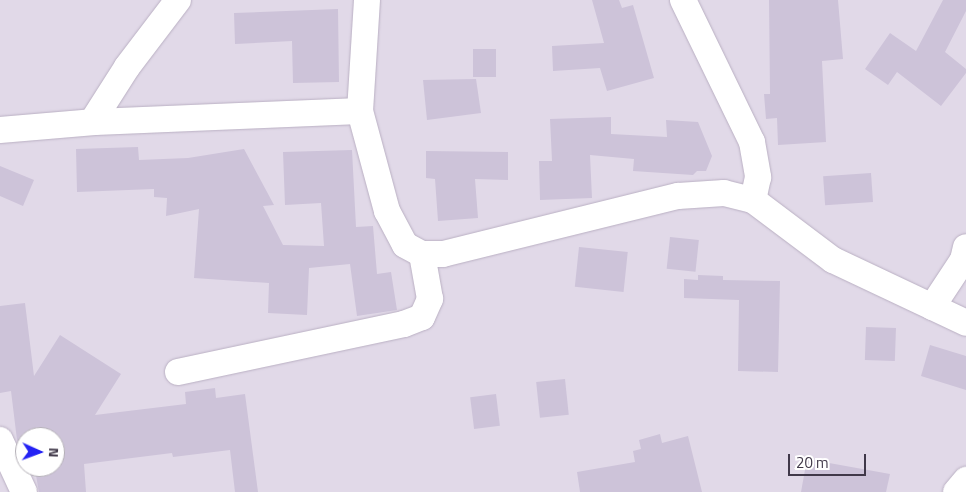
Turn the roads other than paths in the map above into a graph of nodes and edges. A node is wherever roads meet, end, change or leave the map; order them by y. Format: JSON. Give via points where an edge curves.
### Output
{"nodes":[{"id":1,"x":178,"y":0,"type":"edge"},
{"id":2,"x":367,"y":0,"type":"edge"},
{"id":3,"x":683,"y":0,"type":"edge"},
{"id":4,"x":360,"y":111,"type":"junction"},
{"id":5,"x":92,"y":122,"type":"junction"},
{"id":6,"x":0,"y":130,"type":"edge"},
{"id":7,"x":753,"y":200,"type":"junction"},
{"id":8,"x":966,"y":247,"type":"edge"},
{"id":9,"x":422,"y":254,"type":"junction"},
{"id":10,"x":932,"y":307,"type":"junction"},
{"id":11,"x":966,"y":322,"type":"edge"},
{"id":12,"x":178,"y":372,"type":"dead end"},
{"id":13,"x":0,"y":440,"type":"edge"},
{"id":14,"x":966,"y":480,"type":"edge"},
{"id":15,"x":24,"y":492,"type":"edge"},
{"id":16,"x":956,"y":492,"type":"edge"}],
"edges":[{"from":1,"to":5,"type":"street","via":[[127,67]]},
{"from":2,"to":4,"type":"street"},
{"from":3,"to":7,"type":"street","via":[[752,142],[758,177]]},
{"from":4,"to":5,"type":"street"},
{"from":4,"to":9,"type":"street","via":[[395,229],[405,245]]},
{"from":5,"to":6,"type":"street"},
{"from":7,"to":9,"type":"street","via":[[724,193],[678,196],[443,254]]},
{"from":7,"to":10,"type":"street","via":[[815,249]]},
{"from":8,"to":10,"type":"street","via":[[963,260]]},
{"from":9,"to":12,"type":"street","via":[[430,299],[422,317],[404,324]]},
{"from":10,"to":11,"type":"street"},
{"from":13,"to":15,"type":"street"},
{"from":14,"to":16,"type":"street"}]}
